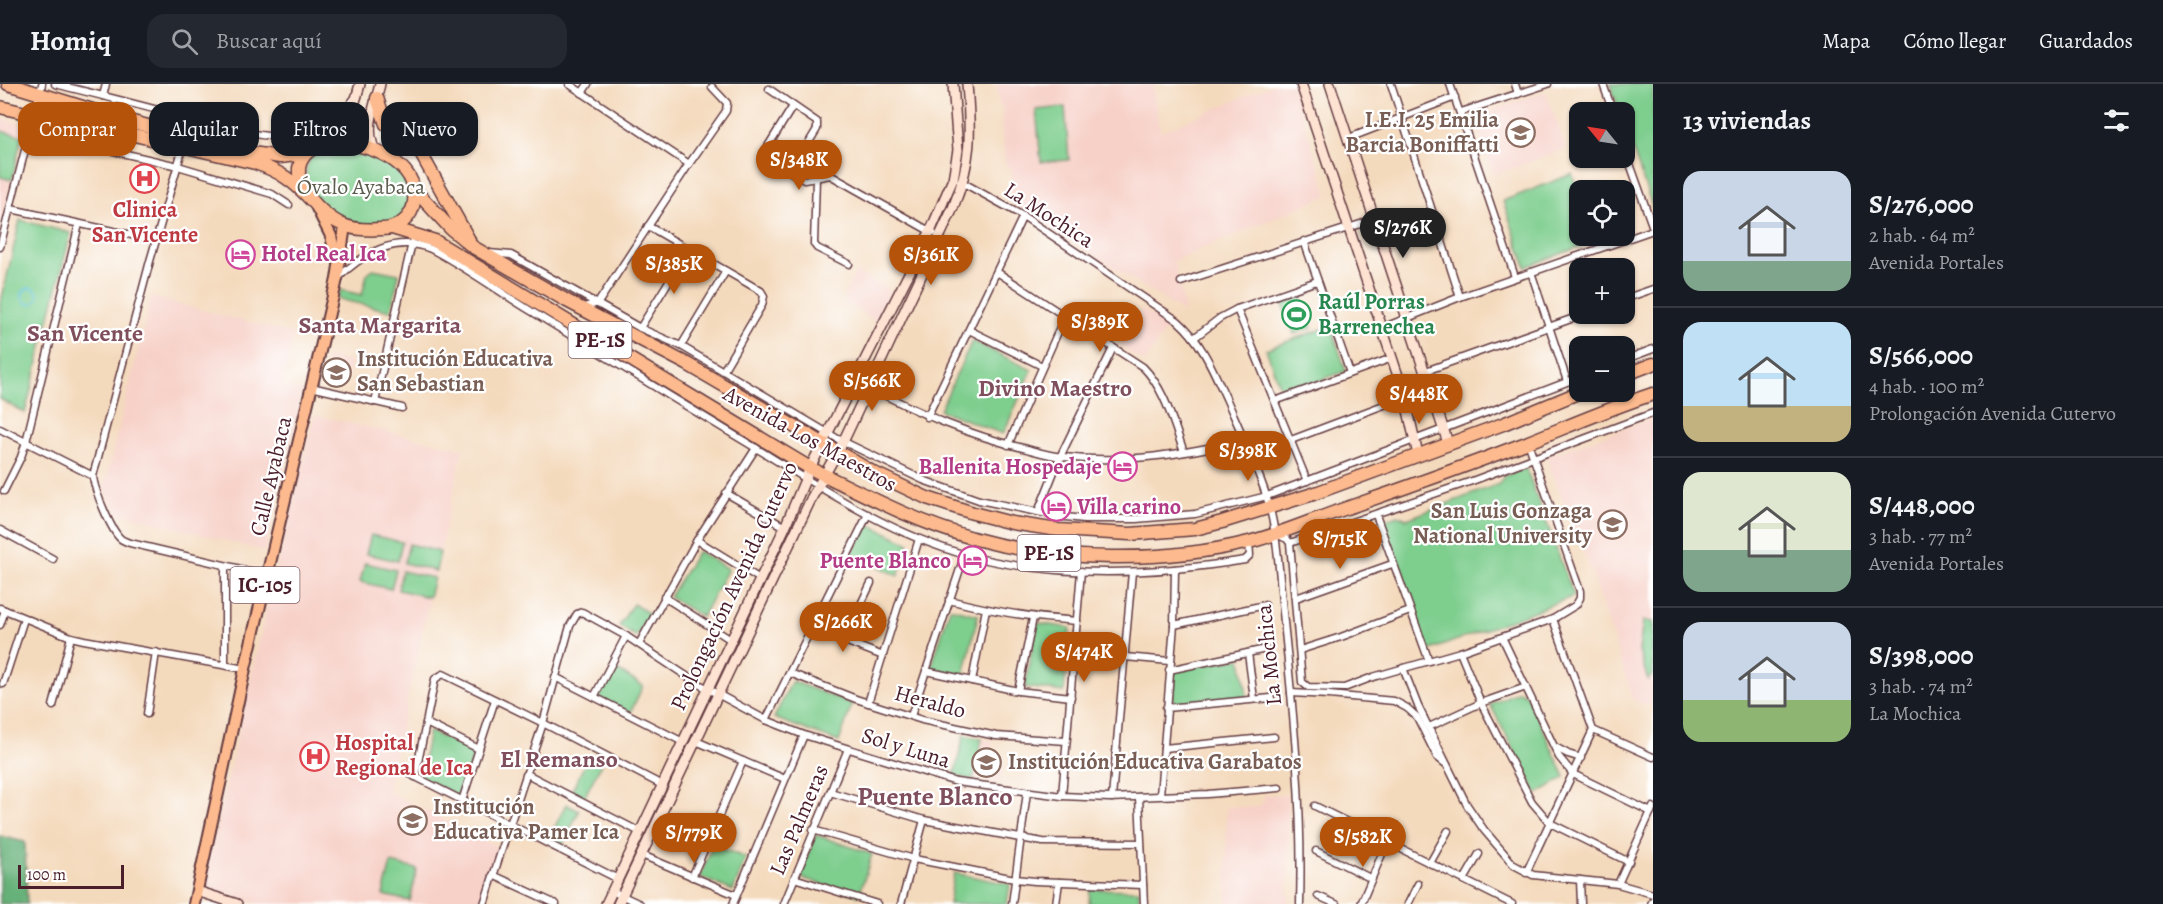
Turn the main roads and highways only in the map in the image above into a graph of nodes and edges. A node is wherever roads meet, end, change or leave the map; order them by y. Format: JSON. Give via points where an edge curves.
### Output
{"nodes":[{"id":1,"x":8,"y":84,"type":"edge"},
{"id":2,"x":40,"y":88,"type":"edge"},
{"id":3,"x":377,"y":98,"type":"road end"},
{"id":4,"x":0,"y":107,"type":"edge"},
{"id":5,"x":369,"y":148,"type":"edge"},
{"id":6,"x":271,"y":156,"type":"edge"},
{"id":7,"x":306,"y":156,"type":"edge"},
{"id":8,"x":414,"y":189,"type":"junction"},
{"id":9,"x":313,"y":202,"type":"junction"},
{"id":10,"x":345,"y":226,"type":"junction"},
{"id":11,"x":392,"y":228,"type":"junction"},
{"id":12,"x":483,"y":253,"type":"junction"},
{"id":13,"x":338,"y":267,"type":"junction"},
{"id":14,"x":1653,"y":364,"type":"edge"},
{"id":15,"x":623,"y":367,"type":"road end"},
{"id":16,"x":644,"y":367,"type":"junction"},
{"id":17,"x":1635,"y":371,"type":"edge"},
{"id":18,"x":1653,"y":394,"type":"edge"},
{"id":19,"x":1569,"y":397,"type":"edge"},
{"id":20,"x":194,"y":904,"type":"edge"}],
"edges":[{"from":1,"to":2,"type":"highway","number":"PE-1S"},
{"from":2,"to":6,"type":"highway","number":"PE-1S","via":[[125,120]]},
{"from":3,"to":12,"type":"highway","via":[[387,124],[419,150],[466,235]]},
{"from":4,"to":9,"type":"highway","number":"PE-1S","via":[[270,168],[291,180]]},
{"from":5,"to":8,"type":"highway","number":"PE-1S","via":[[398,164]]},
{"from":7,"to":9,"type":"highway","via":[[300,169],[303,189]]},
{"from":8,"to":11,"type":"highway","via":[[411,212]]},
{"from":8,"to":12,"type":"highway","name":"Avenida Los Maestros","number":"PE-1S","via":[[456,234]]},
{"from":9,"to":10,"type":"highway","number":"PE-1S"},
{"from":9,"to":13,"type":"main road","name":"Calle Ayabaca","number":"IC-105","via":[[335,247]]},
{"from":10,"to":11,"type":"highway","number":"PE-1S","via":[[362,230]]},
{"from":10,"to":13,"type":"main road","name":"Calle Ayabaca","number":"IC-105"},
{"from":11,"to":16,"type":"highway","name":"Avenida Los Maestros","number":"PE-1S","via":[[435,241],[470,267]]},
{"from":12,"to":19,"type":"highway","name":"Avenida Los Maestros","number":"PE-1S","via":[[840,447],[893,483],[972,513],[1058,530],[1100,534],[1195,529],[1270,509]]},
{"from":13,"to":20,"type":"main road","name":"Calle Ayabaca","number":"IC-105"},
{"from":14,"to":17,"type":"highway"},
{"from":15,"to":16,"type":"highway"},
{"from":16,"to":18,"type":"highway","name":"Avenida Los Maestros","number":"PE-1S","via":[[805,474],[977,539],[1080,556],[1138,556],[1249,542],[1436,477]]}]}
